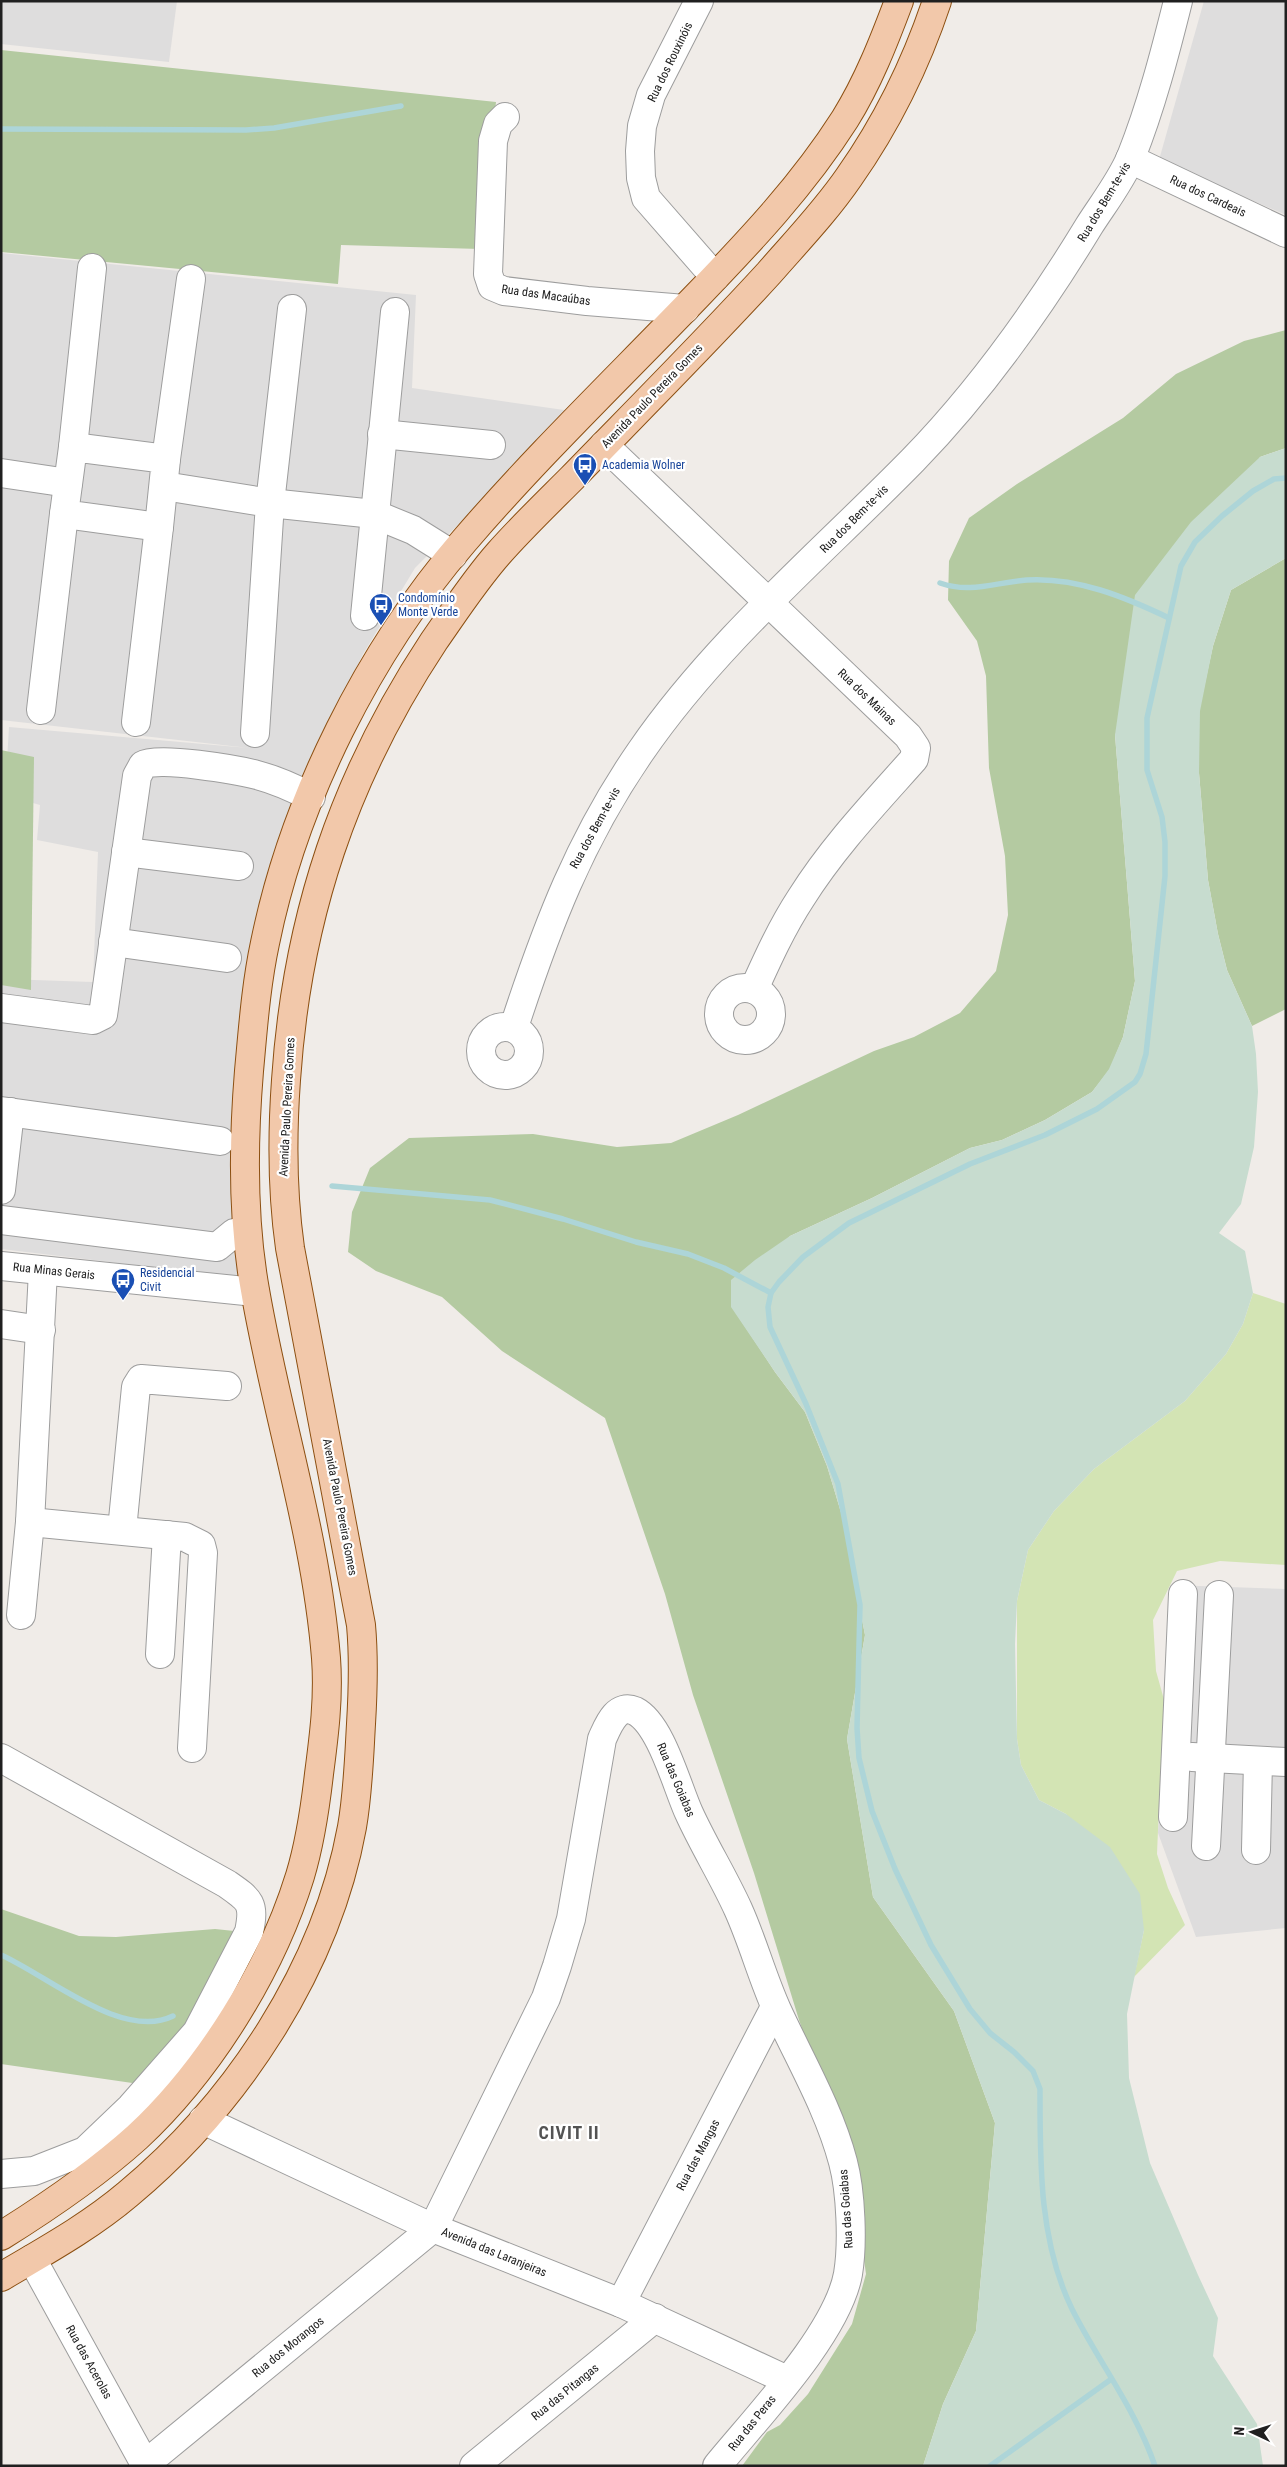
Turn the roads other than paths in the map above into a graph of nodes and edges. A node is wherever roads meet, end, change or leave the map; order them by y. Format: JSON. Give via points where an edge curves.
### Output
{"nodes":[{"id":1,"x":699,"y":1,"type":"edge"},
{"id":2,"x":899,"y":1,"type":"edge"},
{"id":3,"x":937,"y":1,"type":"edge"},
{"id":4,"x":1178,"y":1,"type":"edge"},
{"id":5,"x":505,"y":117,"type":"dead end"},
{"id":6,"x":1130,"y":159,"type":"junction"},
{"id":7,"x":1286,"y":233,"type":"edge"},
{"id":8,"x":92,"y":268,"type":"dead end"},
{"id":9,"x":715,"y":277,"type":"junction"},
{"id":10,"x":191,"y":280,"type":"dead end"},
{"id":11,"x":292,"y":309,"type":"dead end"},
{"id":12,"x":685,"y":309,"type":"junction"},
{"id":13,"x":395,"y":312,"type":"dead end"},
{"id":14,"x":382,"y":434,"type":"junction"},
{"id":15,"x":491,"y":445,"type":"dead end"},
{"id":16,"x":604,"y":445,"type":"junction"},
{"id":17,"x":73,"y":447,"type":"junction"},
{"id":18,"x":166,"y":459,"type":"junction"},
{"id":19,"x":1,"y":472,"type":"edge"},
{"id":20,"x":68,"y":483,"type":"junction"},
{"id":21,"x":164,"y":486,"type":"junction"},
{"id":22,"x":270,"y":503,"type":"junction"},
{"id":23,"x":64,"y":514,"type":"junction"},
{"id":24,"x":374,"y":514,"type":"junction"},
{"id":25,"x":159,"y":527,"type":"junction"},
{"id":26,"x":453,"y":554,"type":"junction"},
{"id":27,"x":770,"y":602,"type":"junction"},
{"id":28,"x":365,"y":616,"type":"dead end"},
{"id":29,"x":41,"y":710,"type":"dead end"},
{"id":30,"x":136,"y":722,"type":"dead end"},
{"id":31,"x":255,"y":733,"type":"dead end"},
{"id":32,"x":311,"y":797,"type":"junction"},
{"id":33,"x":126,"y":852,"type":"junction"},
{"id":34,"x":239,"y":866,"type":"dead end"},
{"id":35,"x":113,"y":942,"type":"junction"},
{"id":36,"x":227,"y":958,"type":"dead end"},
{"id":37,"x":754,"y":990,"type":"dead end"},
{"id":38,"x":1,"y":1008,"type":"edge"},
{"id":39,"x":514,"y":1027,"type":"dead end"},
{"id":40,"x":6,"y":1112,"type":"edge"},
{"id":41,"x":220,"y":1140,"type":"dead end"},
{"id":42,"x":1,"y":1190,"type":"edge"},
{"id":43,"x":1,"y":1220,"type":"edge"},
{"id":44,"x":247,"y":1232,"type":"junction"},
{"id":45,"x":1,"y":1266,"type":"edge"},
{"id":46,"x":43,"y":1271,"type":"junction"},
{"id":47,"x":255,"y":1292,"type":"junction"},
{"id":48,"x":1,"y":1324,"type":"edge"},
{"id":49,"x":41,"y":1330,"type":"junction"},
{"id":50,"x":227,"y":1386,"type":"dead end"},
{"id":51,"x":30,"y":1522,"type":"junction"},
{"id":52,"x":122,"y":1530,"type":"junction"},
{"id":53,"x":167,"y":1535,"type":"junction"},
{"id":54,"x":1183,"y":1594,"type":"dead end"},
{"id":55,"x":1219,"y":1595,"type":"dead end"},
{"id":56,"x":21,"y":1615,"type":"dead end"},
{"id":57,"x":160,"y":1654,"type":"dead end"},
{"id":58,"x":192,"y":1748,"type":"dead end"},
{"id":59,"x":1175,"y":1756,"type":"junction"},
{"id":60,"x":1,"y":1758,"type":"edge"},
{"id":61,"x":1209,"y":1759,"type":"junction"},
{"id":62,"x":1258,"y":1760,"type":"junction"},
{"id":63,"x":1286,"y":1762,"type":"edge"},
{"id":64,"x":1172,"y":1817,"type":"dead end"},
{"id":65,"x":1206,"y":1846,"type":"dead end"},
{"id":66,"x":1256,"y":1850,"type":"dead end"},
{"id":67,"x":776,"y":2007,"type":"junction"},
{"id":68,"x":203,"y":2120,"type":"junction"},
{"id":69,"x":1,"y":2174,"type":"edge"},
{"id":70,"x":433,"y":2228,"type":"junction"},
{"id":71,"x":1,"y":2236,"type":"edge"},
{"id":72,"x":32,"y":2259,"type":"junction"},
{"id":73,"x":1,"y":2277,"type":"edge"},
{"id":74,"x":621,"y":2303,"type":"junction"},
{"id":75,"x":655,"y":2318,"type":"junction"},
{"id":76,"x":788,"y":2380,"type":"junction"},
{"id":77,"x":145,"y":2465,"type":"edge"},
{"id":78,"x":474,"y":2466,"type":"edge"},
{"id":79,"x":717,"y":2466,"type":"edge"}],
"edges":[{"from":1,"to":9,"type":"street","name":"Rua dos Rouxinóis","via":[[652,95],[642,126],[641,178],[646,198]]},
{"from":2,"to":9,"type":"main road","via":[[873,64],[845,118],[786,200]]},
{"from":3,"to":16,"type":"main road","name":"Avenida Paulo Pereira Gomes","via":[[919,51],[892,108],[832,201],[725,321]]},
{"from":4,"to":6,"type":"street","name":"Rua dos Bem-te-vis","via":[[1163,61]]},
{"from":5,"to":12,"type":"street","name":"Rua das Macaúbas","via":[[494,132],[493,141],[488,274],[492,286],[504,291],[587,301]]},
{"from":6,"to":7,"type":"street","name":"Rua dos Cardeais"},
{"from":6,"to":27,"type":"street","name":"Rua dos Bem-te-vis","via":[[1045,298],[988,376],[916,457]]},
{"from":8,"to":17,"type":"street"},
{"from":9,"to":12,"type":"main road"},
{"from":10,"to":18,"type":"street"},
{"from":11,"to":22,"type":"street"},
{"from":12,"to":26,"type":"main road"},
{"from":13,"to":14,"type":"street"},
{"from":14,"to":15,"type":"street"},
{"from":14,"to":24,"type":"street"},
{"from":16,"to":27,"type":"street","name":"Rua dos Mainas"},
{"from":16,"to":68,"type":"main road","name":"Avenida Paulo Pereira Gomes","via":[[501,551],[425,655],[378,736],[356,785],[335,836],[308,922],[288,1051],[284,1196],[294,1272],[361,1625],[364,1664],[358,1776],[347,1850],[308,1960],[266,2039],[240,2077]]},
{"from":17,"to":18,"type":"street"},
{"from":17,"to":20,"type":"street"},
{"from":18,"to":21,"type":"street"},
{"from":19,"to":20,"type":"street"},
{"from":20,"to":23,"type":"street"},
{"from":21,"to":22,"type":"street"},
{"from":21,"to":25,"type":"street"},
{"from":22,"to":24,"type":"street"},
{"from":22,"to":31,"type":"street"},
{"from":23,"to":25,"type":"street"},
{"from":23,"to":29,"type":"street"},
{"from":24,"to":26,"type":"street","via":[[413,530]]},
{"from":24,"to":28,"type":"street"},
{"from":25,"to":30,"type":"street"},
{"from":26,"to":32,"type":"main road","via":[[379,658],[337,737]]},
{"from":27,"to":37,"type":"street","name":"Rua dos Mainas","via":[[908,736],[916,753],[842,840],[801,898]]},
{"from":27,"to":39,"type":"street","name":"Rua dos Bem-te-vis","via":[[686,692],[608,802],[568,879]]},
{"from":32,"to":33,"type":"street","via":[[258,775],[156,760],[148,762],[137,776]]},
{"from":32,"to":44,"type":"main road","via":[[272,909],[258,984],[245,1140]]},
{"from":33,"to":34,"type":"street"},
{"from":33,"to":35,"type":"street"},
{"from":35,"to":36,"type":"street"},
{"from":35,"to":38,"type":"street","via":[[102,1016],[93,1020]]},
{"from":40,"to":41,"type":"street"},
{"from":40,"to":42,"type":"street"},
{"from":43,"to":44,"type":"street","via":[[217,1247],[234,1233]]},
{"from":44,"to":47,"type":"main road"},
{"from":45,"to":46,"type":"street","name":"Rua Minas Gerais"},
{"from":46,"to":47,"type":"street","name":"Rua Minas Gerais"},
{"from":46,"to":49,"type":"street"},
{"from":47,"to":71,"type":"main road","via":[[308,1541],[327,1662],[317,1796],[303,1866],[290,1905],[262,1965],[218,2042],[187,2083],[121,2151],[81,2183]]},
{"from":48,"to":49,"type":"street"},
{"from":49,"to":51,"type":"street"},
{"from":50,"to":52,"type":"street","via":[[140,1379],[136,1387]]},
{"from":51,"to":52,"type":"street"},
{"from":51,"to":56,"type":"street"},
{"from":52,"to":53,"type":"street"},
{"from":53,"to":57,"type":"street"},
{"from":53,"to":58,"type":"street","via":[[197,1541],[203,1553]]},
{"from":54,"to":59,"type":"street"},
{"from":55,"to":61,"type":"street"},
{"from":59,"to":61,"type":"street"},
{"from":59,"to":64,"type":"street"},
{"from":60,"to":69,"type":"street","via":[[227,1884],[252,1905],[252,1917],[249,1932],[197,2032],[132,2107],[85,2151],[34,2171]]},
{"from":61,"to":62,"type":"street"},
{"from":61,"to":65,"type":"street"},
{"from":62,"to":63,"type":"street"},
{"from":62,"to":66,"type":"street"},
{"from":67,"to":70,"type":"street","name":"Rua das Goiabas","via":[[738,1910],[689,1813],[660,1742],[644,1717],[626,1709],[616,1714],[602,1739],[571,1919],[546,1998]]},
{"from":67,"to":74,"type":"street","name":"Rua das Mangas"},
{"from":67,"to":76,"type":"street","name":"Rua das Goiabas","via":[[832,2127],[844,2165],[850,2240],[848,2274],[841,2300],[821,2335]]},
{"from":68,"to":70,"type":"street","name":"Avenida das Laranjeiras"},
{"from":68,"to":72,"type":"main road","name":"Avenida Paulo Pereira Gomes","via":[[127,2195],[84,2227]]},
{"from":70,"to":74,"type":"street","name":"Avenida das Laranjeiras"},
{"from":70,"to":77,"type":"street","name":"Rua dos Morangos"},
{"from":72,"to":73,"type":"main road","name":"Avenida Paulo Pereira Gomes"},
{"from":72,"to":77,"type":"street","name":"Rua das Acerolas"},
{"from":74,"to":75,"type":"street","name":"Avenida das Laranjeiras"},
{"from":75,"to":76,"type":"street","name":"Avenida das Laranjeiras"},
{"from":75,"to":78,"type":"street","name":"Rua das Pitangas"},
{"from":76,"to":79,"type":"street","name":"Rua das Peras"}]}
